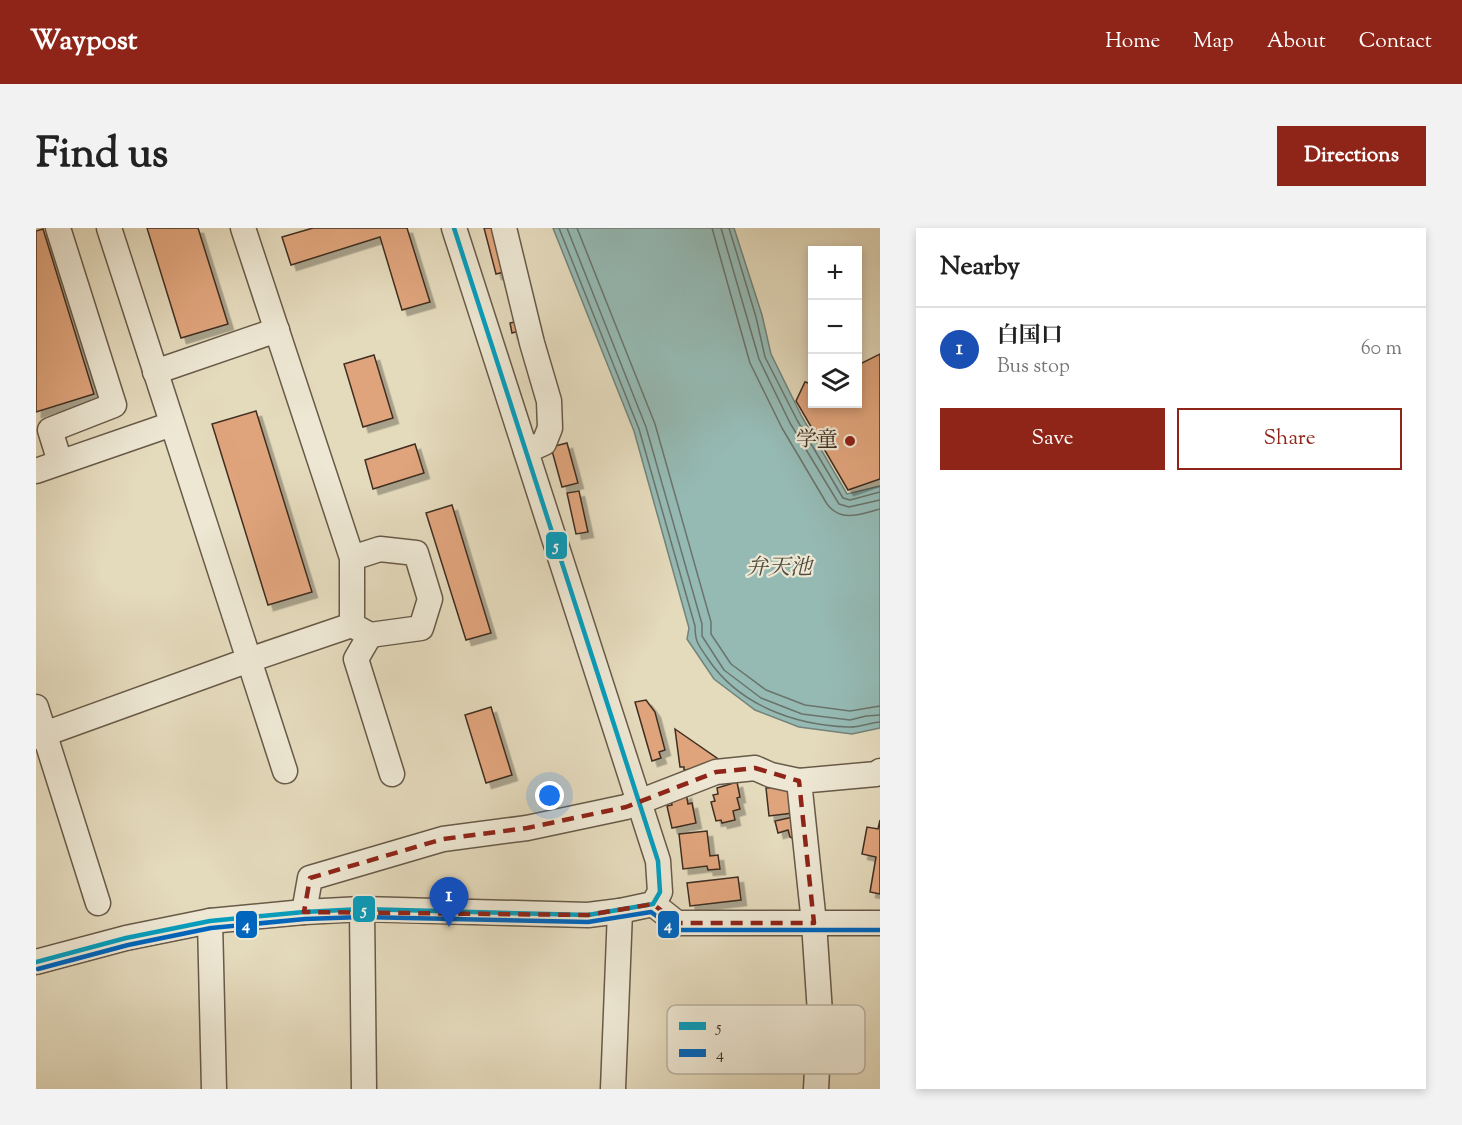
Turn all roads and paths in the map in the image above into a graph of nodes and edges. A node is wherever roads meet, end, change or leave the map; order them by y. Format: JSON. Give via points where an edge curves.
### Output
{"nodes":[{"id":1,"x":58,"y":228,"type":"edge"},
{"id":2,"x":109,"y":228,"type":"edge"},
{"id":3,"x":243,"y":228,"type":"edge"},
{"id":4,"x":454,"y":228,"type":"edge"},
{"id":5,"x":504,"y":228,"type":"edge"},
{"id":6,"x":277,"y":330,"type":"junction"},
{"id":7,"x":155,"y":372,"type":"junction"},
{"id":8,"x":172,"y":424,"type":"junction"},
{"id":9,"x":526,"y":451,"type":"junction"},
{"id":10,"x":60,"y":462,"type":"junction"},
{"id":11,"x":36,"y":471,"type":"edge"},
{"id":12,"x":352,"y":558,"type":"junction"},
{"id":13,"x":361,"y":630,"type":"junction"},
{"id":14,"x":249,"y":660,"type":"junction"},
{"id":15,"x":36,"y":707,"type":"edge"},
{"id":16,"x":40,"y":736,"type":"edge"},
{"id":17,"x":285,"y":771,"type":"dead end"},
{"id":18,"x":880,"y":771,"type":"edge"},
{"id":19,"x":392,"y":774,"type":"dead end"},
{"id":20,"x":799,"y":781,"type":"junction"},
{"id":21,"x":639,"y":802,"type":"junction"},
{"id":22,"x":98,"y":903,"type":"dead end"},
{"id":23,"x":653,"y":904,"type":"junction"},
{"id":24,"x":362,"y":909,"type":"junction"},
{"id":25,"x":620,"y":911,"type":"junction"},
{"id":26,"x":304,"y":912,"type":"junction"},
{"id":27,"x":210,"y":921,"type":"junction"},
{"id":28,"x":814,"y":923,"type":"junction"},
{"id":29,"x":880,"y":923,"type":"edge"},
{"id":30,"x":36,"y":962,"type":"edge"},
{"id":31,"x":819,"y":1005,"type":"edge"},
{"id":32,"x":817,"y":1074,"type":"edge"},
{"id":33,"x":214,"y":1089,"type":"edge"},
{"id":34,"x":364,"y":1089,"type":"edge"},
{"id":35,"x":613,"y":1089,"type":"edge"},
{"id":36,"x":816,"y":1089,"type":"edge"}],
"edges":[{"from":1,"to":10,"type":"street","via":[[114,405],[50,430]]},
{"from":2,"to":7,"type":"street"},
{"from":3,"to":6,"type":"street"},
{"from":4,"to":9,"type":"street"},
{"from":5,"to":9,"type":"street","via":[[549,401],[550,428],[544,443]]},
{"from":6,"to":7,"type":"street"},
{"from":6,"to":12,"type":"street"},
{"from":7,"to":8,"type":"street"},
{"from":8,"to":10,"type":"street"},
{"from":8,"to":14,"type":"street"},
{"from":9,"to":21,"type":"street"},
{"from":10,"to":11,"type":"street"},
{"from":12,"to":13,"type":"street"},
{"from":12,"to":13,"type":"street","via":[[380,549],[416,554],[430,599],[421,628]]},
{"from":13,"to":14,"type":"street"},
{"from":13,"to":19,"type":"street","via":[[356,659]]},
{"from":14,"to":16,"type":"street"},
{"from":14,"to":17,"type":"street"},
{"from":15,"to":16,"type":"street"},
{"from":16,"to":22,"type":"street"},
{"from":18,"to":20,"type":"street"},
{"from":20,"to":21,"type":"street","via":[[755,768],[716,772]]},
{"from":20,"to":28,"type":"street"},
{"from":21,"to":23,"type":"street","via":[[658,861],[660,892]]},
{"from":21,"to":26,"type":"street","via":[[527,828],[443,839],[310,878]]},
{"from":23,"to":25,"type":"street"},
{"from":23,"to":28,"type":"street","via":[[677,923]]},
{"from":24,"to":25,"type":"street","via":[[588,915]]},
{"from":24,"to":26,"type":"street"},
{"from":24,"to":34,"type":"street"},
{"from":25,"to":35,"type":"street"},
{"from":26,"to":27,"type":"street"},
{"from":27,"to":30,"type":"street"},
{"from":27,"to":33,"type":"street"},
{"from":28,"to":29,"type":"street"},
{"from":28,"to":31,"type":"street"},
{"from":32,"to":36,"type":"street"}]}
